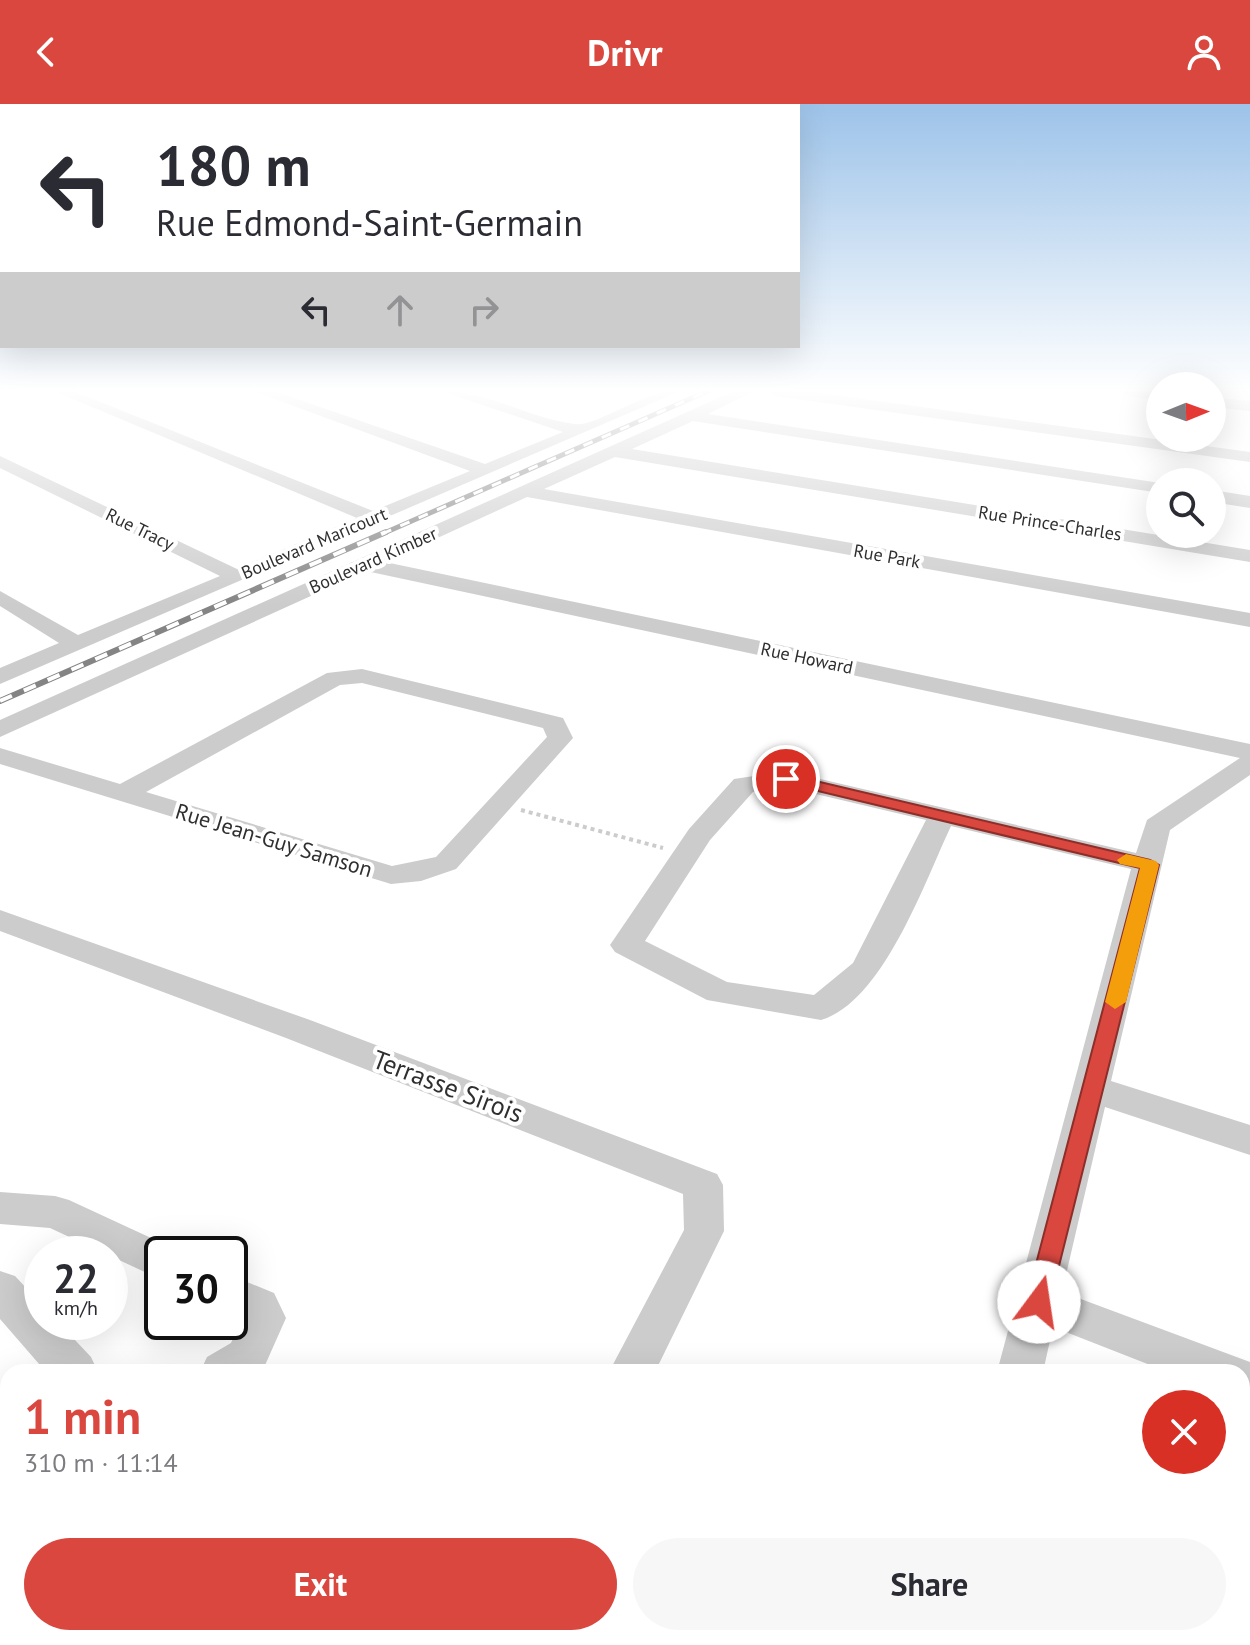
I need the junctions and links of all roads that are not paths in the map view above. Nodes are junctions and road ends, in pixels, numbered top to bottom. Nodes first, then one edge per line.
1 (4, 463) edge
2 (238, 463) edge
3 (465, 463) edge
4 (502, 463) edge
5 (586, 463) edge
6 (685, 463) edge
7 (996, 463) edge
8 (485, 470) junction
9 (1146, 486) edge
10 (524, 491) junction
11 (1226, 498) edge
12 (1250, 502) edge
13 (373, 518) junction
14 (1250, 556) edge
15 (364, 564) junction
16 (236, 576) junction
17 (0, 597) edge
18 (1250, 620) edge
19 (76, 644) junction
20 (0, 677) edge
21 (0, 729) edge
22 (1250, 752) edge
23 (0, 756) edge
24 (1250, 763) edge
25 (121, 794) junction
26 (941, 818) junction
27 (1150, 865) junction
28 (0, 920) edge
29 (1094, 1089) junction
30 (1250, 1140) edge
31 (0, 1208) edge
32 (144, 1254) edge
33 (0, 1289) edge
34 (248, 1301) edge
35 (1039, 1302) junction
36 (68, 1364) edge
37 (236, 1364) edge
38 (636, 1364) edge
39 (1022, 1364) edge
40 (1200, 1364) edge

1 - 16 street, Rue Tracy
2 - 13 street
3 - 8 street
4 - 8 street, Boulevard Maricourt
5 - 10 street, Boulevard Kimber
6 - 14 street, Rue Prince-Charles
7 - 9 street
8 - 13 street, Boulevard Maricourt
10 - 15 street, Boulevard Kimber
10 - 18 street, Rue Park
11 - 12 street
13 - 16 street, Boulevard Maricourt
15 - 21 street, Boulevard Kimber
15 - 22 street, Rue Howard
16 - 19 street, Boulevard Maricourt
17 - 19 street
19 - 20 street, Boulevard Maricourt
23 - 25 street, Rue Jean-Guy Samson
24 - 27 street
25 - 25 street, Rue Jean-Guy Samson
26 - 26 street
26 - 27 street
27 - 29 street
28 - 38 street, Terrasse Sirois
29 - 30 street
29 - 35 street
31 - 32 street
33 - 36 street
34 - 37 street
35 - 39 street
35 - 40 street

